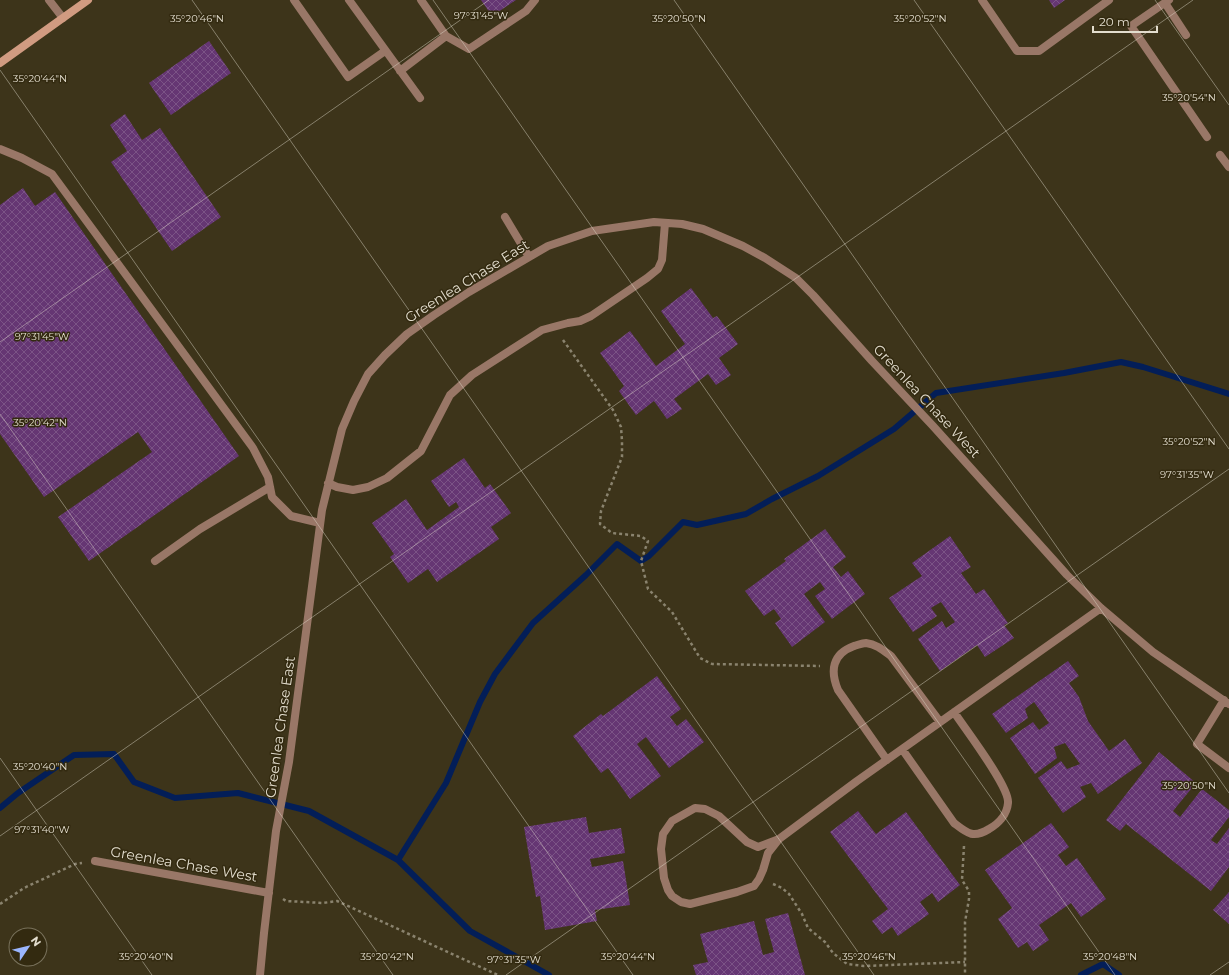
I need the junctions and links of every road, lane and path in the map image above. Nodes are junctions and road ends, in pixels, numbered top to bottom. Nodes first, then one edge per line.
1 (50, 0) edge
2 (88, 0) edge
3 (294, 0) edge
4 (349, 0) edge
5 (421, 0) edge
6 (534, 0) edge
7 (982, 0) edge
8 (1109, 0) edge
9 (1167, 2) edge
10 (63, 18) junction
11 (1186, 35) dead end
12 (446, 36) junction
13 (385, 51) junction
14 (0, 63) edge
15 (400, 71) junction
16 (420, 98) dead end
17 (1207, 137) dead end
18 (4, 151) edge
19 (1220, 155) dead end
20 (0, 158) edge
21 (1229, 167) edge
22 (505, 217) dead end
23 (665, 223) junction
24 (567, 239) joint
25 (530, 257) junction
26 (553, 327) junction
27 (328, 483) junction
28 (270, 487) junction
29 (320, 523) junction
30 (155, 561) dead end
31 (1101, 608) junction
32 (833, 666) junction
33 (1227, 702) edge
34 (954, 712) junction
35 (940, 722) junction
36 (902, 749) junction
37 (887, 760) junction
38 (1229, 768) edge
39 (965, 832) junction
40 (779, 839) junction
41 (94, 861) joint
42 (759, 879) junction
43 (269, 893) junction
44 (0, 904) edge
45 (965, 962) junction
46 (260, 975) edge
47 (498, 975) edge
48 (966, 975) edge

1 - 10 street
2 - 10 main road
3 - 13 street
4 - 13 street
5 - 12 street
6 - 12 street
7 - 8 street
9 - 11 street
9 - 17 street
10 - 14 main road
12 - 15 street
13 - 15 street
15 - 16 street
18 - 20 street
18 - 28 street
19 - 21 street
22 - 25 street
23 - 24 street, Greenlea Chase West
23 - 26 street
23 - 31 street, Greenlea Chase West
24 - 25 street, Greenlea Chase East
25 - 27 street, Greenlea Chase East
26 - 27 street
26 - 32 path
27 - 29 street, Greenlea Chase East
28 - 29 street
28 - 30 street
29 - 43 street, Greenlea Chase East
31 - 33 street, Greenlea Chase West
31 - 34 street
32 - 35 street
32 - 37 street
33 - 38 street, Greenlea Chase West
34 - 35 street
34 - 39 street
35 - 36 street
36 - 37 street
36 - 39 street
37 - 40 street
39 - 45 path
40 - 42 street
40 - 42 street
41 - 43 street, Greenlea Chase West
41 - 44 path
42 - 45 path
43 - 46 street, Greenlea Chase East
43 - 47 path
45 - 48 path

